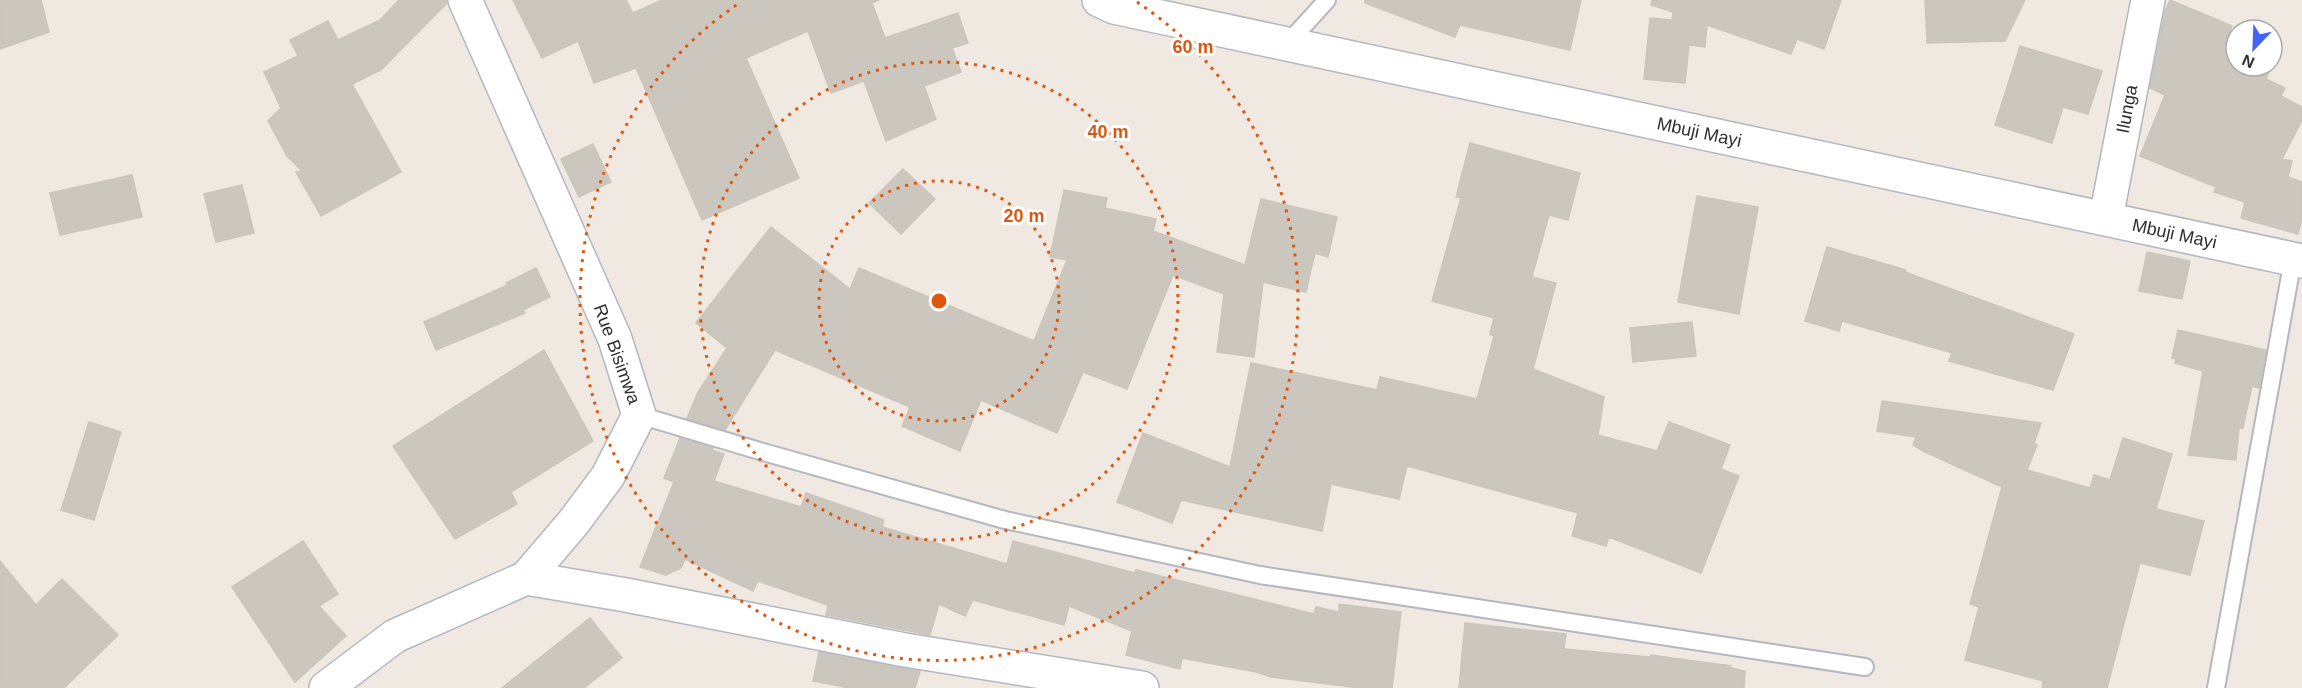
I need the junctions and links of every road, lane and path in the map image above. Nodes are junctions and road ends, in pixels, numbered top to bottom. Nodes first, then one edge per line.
1 (465, 0) edge
2 (1099, 0) edge
3 (1327, 0) edge
4 (2148, 0) edge
5 (1287, 44) junction
6 (2106, 218) junction
7 (2298, 260) edge
8 (639, 415) junction
9 (526, 578) junction
10 (1865, 667) dead end
11 (326, 688) edge
12 (1142, 688) edge
13 (2216, 688) edge

1 - 8 street, Rue Bisimwa
2 - 5 street, Mbuji Mayi
3 - 5 lane
4 - 6 street, Ilunga
5 - 6 street, Mbuji Mayi
6 - 7 street, Mbuji Mayi
7 - 13 lane
8 - 9 street, Rue Bisimwa
8 - 10 lane
9 - 11 street, Rue Bisimwa
9 - 12 street

